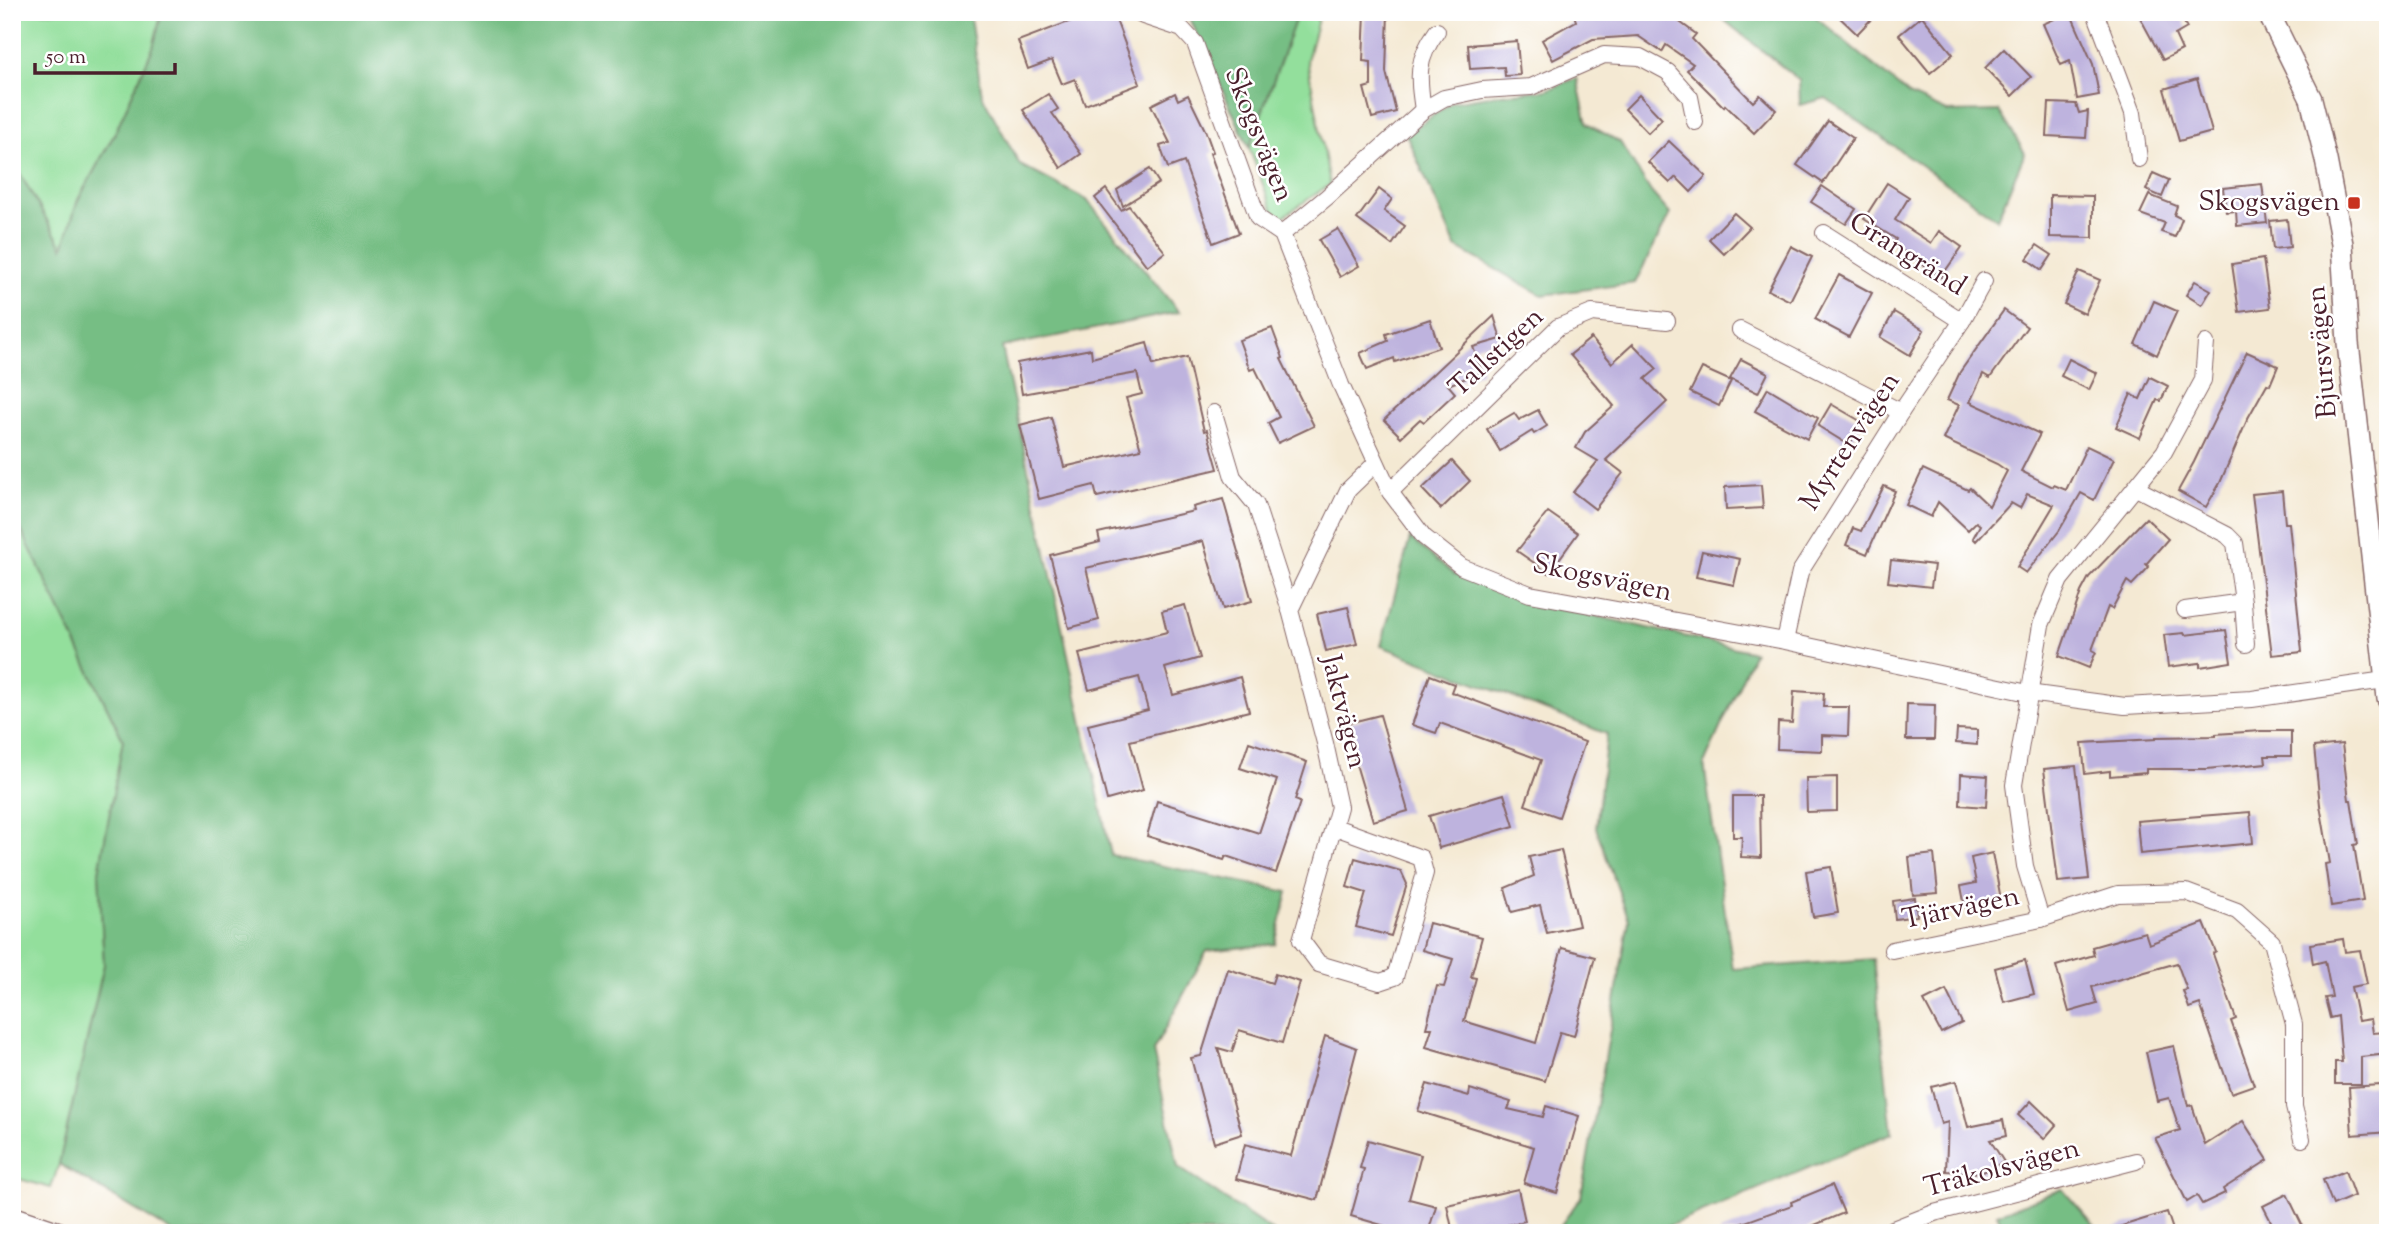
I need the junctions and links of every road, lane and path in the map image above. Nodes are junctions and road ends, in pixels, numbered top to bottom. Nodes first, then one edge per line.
1 (2095, 12) edge
2 (2268, 12) edge
3 (1143, 16) dead end
4 (1437, 32) dead end
5 (1423, 110) junction
6 (1695, 122) dead end
7 (2138, 159) dead end
8 (1824, 233) dead end
9 (1282, 234) junction
10 (1984, 281) dead end
11 (1667, 321) dead end
12 (1962, 321) junction
13 (1740, 330) dead end
14 (2206, 343) dead end
15 (1900, 412) junction
16 (1214, 413) dead end
17 (1375, 464) junction
18 (2136, 488) junction
19 (1390, 492) junction
20 (2243, 602) junction
21 (1290, 610) junction
22 (2185, 610) dead end
23 (1785, 641) junction
24 (2246, 644) dead end
25 (2386, 689) edge
26 (2028, 692) junction
27 (1335, 827) junction
28 (2041, 919) junction
29 (1892, 950) dead end
30 (2302, 1139) dead end
31 (2136, 1160) dead end
32 (12, 1217) edge
33 (59, 1233) edge
34 (1883, 1233) edge

1 - 7 street
2 - 25 street, Bjursvägen
3 - 9 street, Skogsvägen
4 - 5 street
5 - 6 street
5 - 9 street
8 - 12 street, Grangränd
9 - 17 street, Skogsvägen
10 - 12 street, Myrtenvägen
11 - 19 street, Tallstigen
12 - 15 street, Myrtenvägen
13 - 15 street
14 - 18 street
15 - 23 street, Myrtenvägen
16 - 21 street, Jaktvägen
17 - 19 street, Skogsvägen
17 - 21 street
18 - 20 street
18 - 26 street
19 - 23 street, Skogsvägen
20 - 22 street
20 - 24 street
21 - 27 street, Jaktvägen
23 - 26 street, Skogsvägen
25 - 26 street, Skogsvägen
26 - 28 street
27 - 27 street, Jaktvägen
28 - 29 street, Tjärvägen
28 - 30 street, Tjärvägen
31 - 34 street, Träkolsvägen
32 - 33 street

